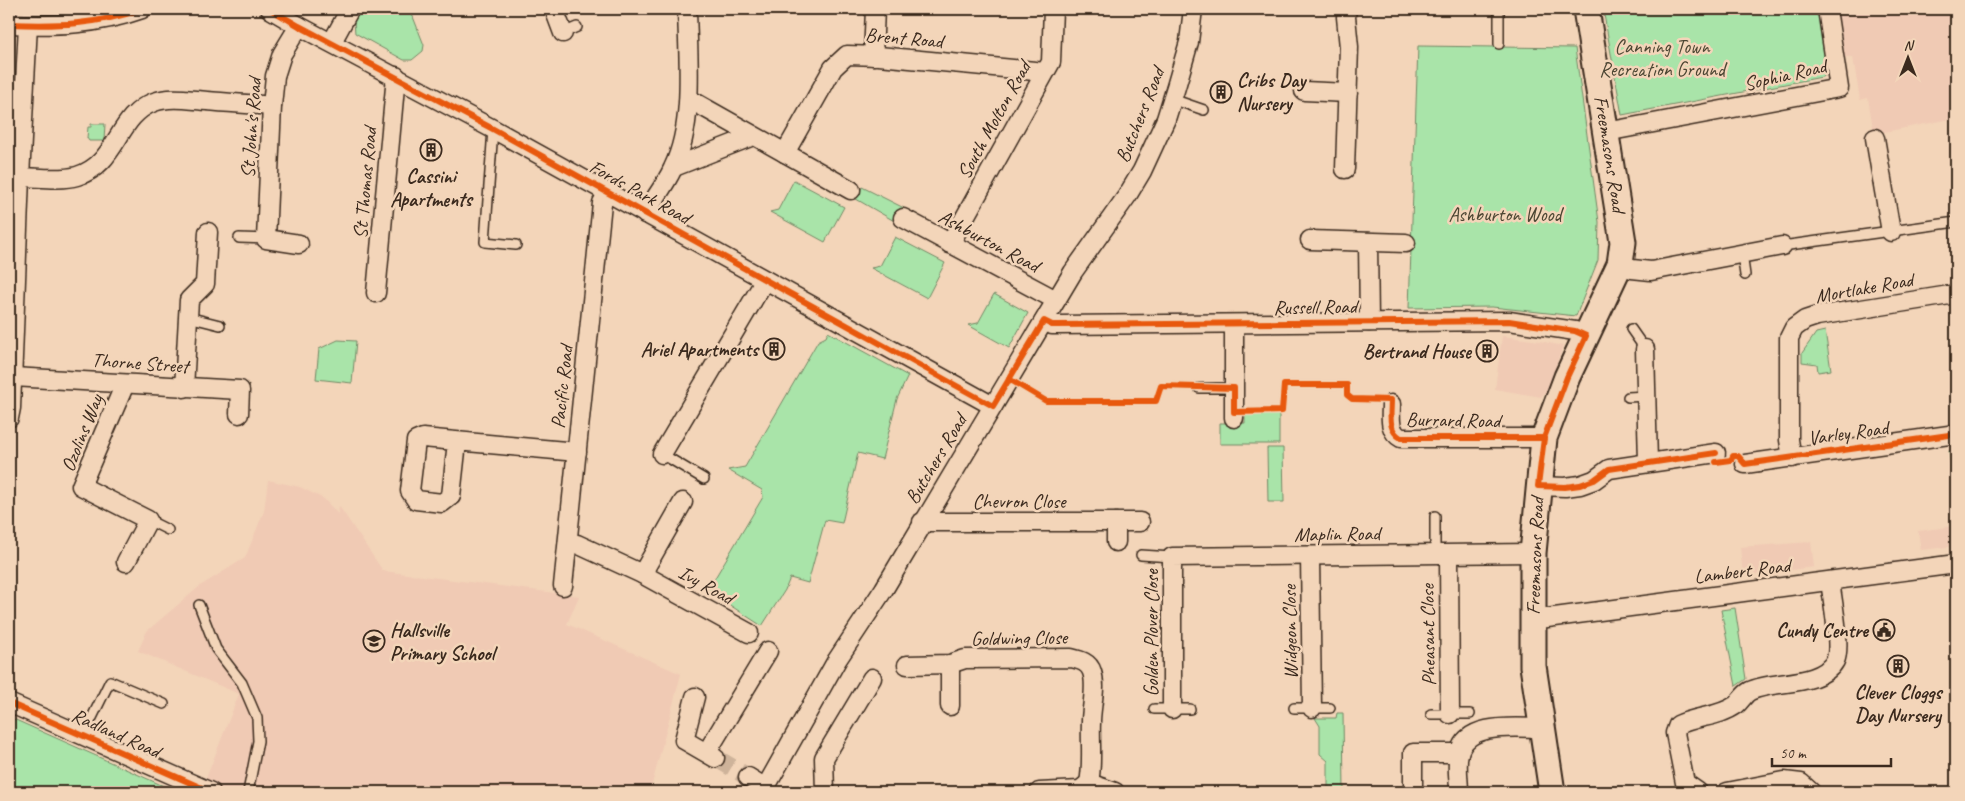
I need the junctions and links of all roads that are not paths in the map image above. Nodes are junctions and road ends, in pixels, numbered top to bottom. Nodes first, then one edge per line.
1 (142, 9) edge
2 (270, 9) edge
3 (350, 9) edge
4 (554, 9) edge
5 (687, 9) edge
6 (875, 9) edge
7 (1053, 9) edge
8 (1193, 9) edge
9 (1347, 9) edge
10 (1499, 9) edge
11 (1586, 9) edge
12 (1827, 9) edge
13 (9, 24) edge
14 (28, 24) junction
15 (299, 26) junction
16 (570, 30) dead end
17 (332, 42) junction
18 (1499, 44) dead end
19 (873, 56) junction
20 (1045, 72) junction
21 (396, 76) junction
22 (1304, 91) dead end
23 (1348, 93) junction
24 (689, 99) junction
25 (1172, 99) junction
26 (272, 106) junction
27 (1204, 110) dead end
28 (494, 129) junction
29 (1606, 132) junction
30 (753, 136) junction
31 (1875, 138) dead end
32 (15, 140) edge
33 (785, 153) junction
34 (674, 167) junction
35 (1345, 170) dead end
36 (20, 177) junction
37 (851, 190) dead end
38 (606, 193) junction
39 (645, 214) junction
40 (903, 218) dead end
41 (1956, 222) edge
42 (208, 232) dead end
43 (1891, 232) junction
44 (239, 238) dead end
45 (266, 239) junction
46 (1310, 240) dead end
47 (1368, 242) junction
48 (1406, 243) dead end
49 (299, 244) dead end
50 (950, 244) junction
51 (516, 246) dead end
52 (1782, 246) joint
53 (1742, 254) junction
54 (1620, 264) junction
55 (1745, 275) dead end
56 (765, 280) junction
57 (376, 293) dead end
58 (1956, 294) edge
59 (1056, 300) junction
60 (188, 317) junction
61 (1044, 321) junction
62 (1369, 322) junction
63 (1234, 324) junction
64 (220, 325) dead end
65 (1630, 329) dead end
66 (1586, 336) junction
67 (1646, 349) joint
68 (13, 377) junction
69 (125, 384) junction
70 (184, 388) junction
71 (1199, 388) dead end
72 (1234, 388) junction
73 (1646, 396) junction
74 (1628, 397) dead end
75 (1391, 404) dead end
76 (993, 406) junction
77 (239, 414) dead end
78 (9, 418) edge
79 (1234, 418) dead end
80 (1956, 434) edge
81 (1544, 438) junction
82 (457, 442) dead end
83 (577, 452) junction
84 (1716, 453) dead end
85 (662, 454) joint
86 (1792, 458) junction
87 (1648, 462) junction
88 (1745, 464) dead end
89 (704, 478) dead end
90 (1538, 486) junction
91 (683, 502) dead end
92 (1435, 516) dead end
93 (148, 520) junction
94 (922, 522) junction
95 (1116, 522) junction
96 (1140, 522) dead end
97 (168, 530) dead end
98 (568, 542) junction
99 (1116, 542) dead end
100 (1442, 554) junction
101 (1533, 554) junction
102 (1141, 555) dead end
103 (1310, 556) junction
104 (1172, 557) junction
105 (126, 562) dead end
106 (1956, 564) edge
107 (642, 574) junction
108 (1830, 581) junction
109 (563, 586) dead end
110 (199, 605) dead end
111 (1532, 620) junction
112 (749, 633) dead end
113 (768, 651) dead end
114 (950, 664) junction
115 (907, 665) dead end
116 (872, 678) dead end
117 (695, 697) dead end
118 (9, 703) edge
119 (164, 704) dead end
120 (950, 706) dead end
121 (1294, 708) dead end
122 (1312, 708) junction
123 (1330, 708) dead end
124 (1154, 709) dead end
125 (1172, 709) junction
126 (1190, 709) dead end
127 (1431, 714) dead end
128 (1450, 714) junction
129 (1470, 714) dead end
130 (1542, 728) junction
131 (83, 736) junction
132 (1459, 753) junction
133 (748, 777) tunnel mouth
134 (1089, 783) junction
135 (764, 790) edge
136 (211, 792) edge
137 (248, 792) edge
138 (825, 792) edge
139 (1039, 792) edge
140 (1043, 792) edge
141 (1115, 792) edge
142 (1413, 792) edge
143 (1460, 792) edge
144 (1552, 792) edge
145 (1698, 792) edge
146 (1727, 792) edge
147 (1811, 792) edge

1 - 14 street
2 - 15 street, Fords Park Road
3 - 17 street
4 - 16 street
5 - 24 street
6 - 19 street
7 - 20 street, South Molton Road
8 - 25 street, Butchers Road
9 - 23 street
10 - 18 lane
11 - 29 street, Freemasons Road
12 - 29 street, Sophia Road
13 - 14 street
14 - 32 street
15 - 17 street, Fords Park Road
15 - 26 street, St John's Road
17 - 21 street, Fords Park Road
19 - 20 street, Brent Road
19 - 33 street, Brent Road
20 - 50 street, South Molton Road
21 - 28 street, Fords Park Road
21 - 57 street, St Thomas Road
22 - 23 street
23 - 35 street
24 - 30 street
24 - 34 street
25 - 27 lane
25 - 59 street, Butchers Road
26 - 36 street
26 - 45 street, St John's Road
28 - 38 street, Fords Park Road
28 - 51 lane
29 - 54 street, Freemasons Road
30 - 33 street
30 - 34 street
31 - 43 street
32 - 36 street
33 - 37 street
34 - 39 street
36 - 68 street
38 - 39 street, Fords Park Road
38 - 83 street, Pacific Road
39 - 56 street, Fords Park Road
40 - 50 street, Ashburton Road
41 - 43 lane
42 - 60 street
43 - 52 lane
44 - 45 lane
45 - 49 street
46 - 47 street
47 - 48 street
47 - 62 street
50 - 59 street, Ashburton Road
52 - 53 street
53 - 54 street
53 - 55 lane
54 - 66 street, Freemasons Road
56 - 76 street, Fords Park Road
56 - 85 street
58 - 86 street, Mortlake Road
59 - 61 street, Butchers Road
60 - 64 lane
60 - 70 street
61 - 63 street, Russell Road
61 - 76 street, Butchers Road
62 - 63 street, Russell Road
62 - 66 street, Russell Road
63 - 72 street
65 - 67 lane
66 - 81 street, Freemasons Road
67 - 73 street
68 - 69 street, Thorne Street
68 - 78 street
69 - 70 street, Thorne Street
69 - 93 street, Ozolins Way
70 - 77 street, Thorne Street
71 - 72 lane
72 - 79 street
73 - 74 lane
73 - 87 street
75 - 81 street, Burrard Road
76 - 94 street, Butchers Road
80 - 86 street, Varley Road
81 - 90 street, Freemasons Road
82 - 83 street
83 - 98 street, Pacific Road
84 - 87 street
85 - 89 lane
86 - 88 street, Varley Road
87 - 90 street
90 - 101 street, Freemasons Road
91 - 107 street
92 - 100 lane
93 - 97 lane, Ozolins Way
93 - 105 street
94 - 95 street, Chevron Close
94 - 135 street, Butchers Road
95 - 96 street, Chevron Close
95 - 99 street
98 - 107 street, Ivy Road
98 - 109 street, Pacific Road
100 - 101 street, Maplin Road
100 - 103 street, Maplin Road
100 - 128 street, Pheasant Close
101 - 111 street, Freemasons Road
102 - 104 lane, Maplin Road
103 - 104 street, Maplin Road
103 - 122 street, Widgeon Close
104 - 125 street, Golden Plover Close
106 - 108 street, Lambert Road
107 - 112 street, Ivy Road
108 - 111 street, Lambert Road
108 - 145 street
110 - 137 lane
111 - 130 street, Freemasons Road
113 - 117 street
114 - 115 street, Goldwing Close
114 - 120 street, Goldwing Close
114 - 134 street, Goldwing Close
116 - 138 street
118 - 131 street, Radland Road
119 - 131 lane
121 - 122 lane, Widgeon Close
122 - 123 lane, Widgeon Close
124 - 125 lane, Golden Plover Close
125 - 126 lane, Golden Plover Close
127 - 128 lane, Pheasant Close
128 - 129 lane, Pheasant Close
130 - 132 street
130 - 144 street, Freemasons Road
131 - 136 street, Radland Road
132 - 142 street
132 - 143 street
133 - 135 street
134 - 140 street
134 - 141 street
139 - 140 street
146 - 147 street

